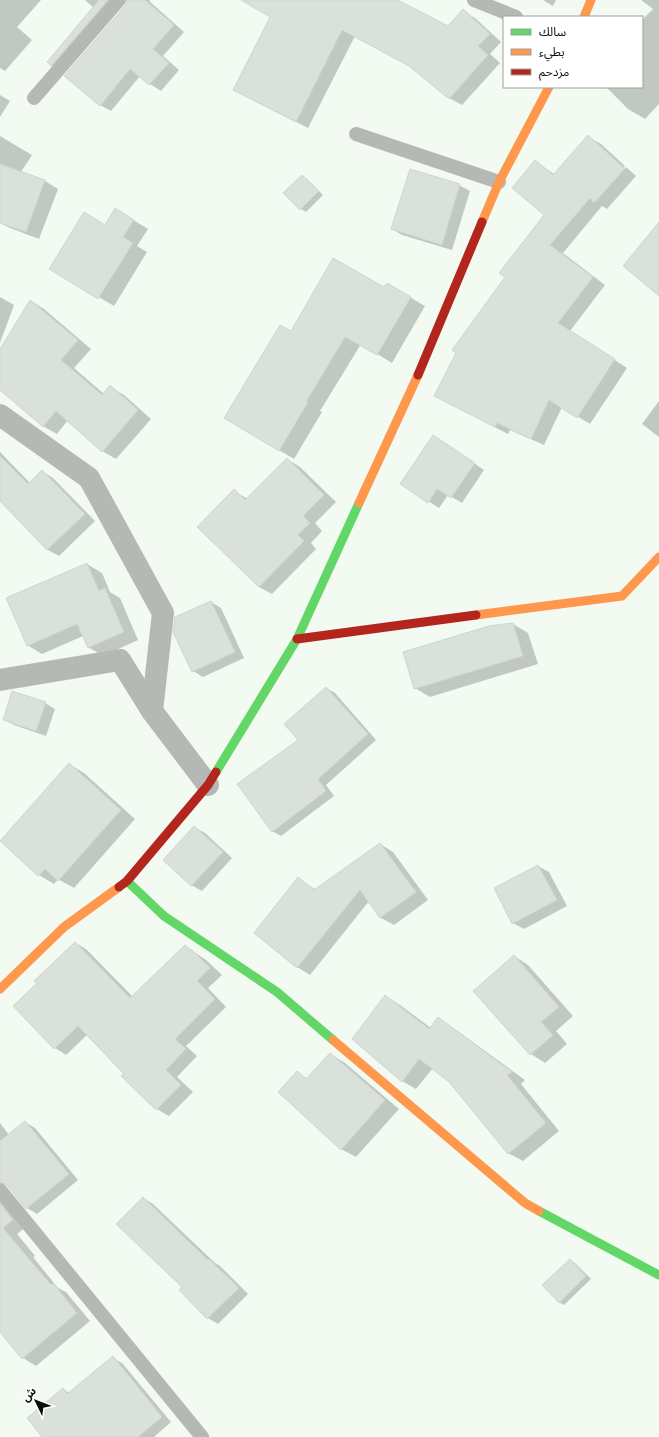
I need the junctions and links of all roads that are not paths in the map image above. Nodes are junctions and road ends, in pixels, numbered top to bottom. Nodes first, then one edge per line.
1 (119, 0) edge
2 (474, 0) edge
3 (591, 0) edge
4 (514, 16) edge
5 (584, 16) edge
6 (548, 88) edge
7 (34, 98) dead end
8 (356, 134) dead end
9 (499, 182) junction
10 (0, 415) edge
11 (659, 558) edge
12 (296, 638) junction
13 (0, 680) edge
14 (152, 711) junction
15 (208, 785) junction
16 (127, 881) junction
17 (0, 989) edge
18 (0, 1190) edge
19 (659, 1275) edge
20 (202, 1437) edge

1 - 7 lane
2 - 4 lane
3 - 5 street
6 - 9 street
8 - 9 lane
9 - 12 street
10 - 14 street
11 - 12 street
12 - 15 street
13 - 14 street
14 - 15 street
15 - 16 street
16 - 17 street
16 - 19 street
18 - 20 lane

